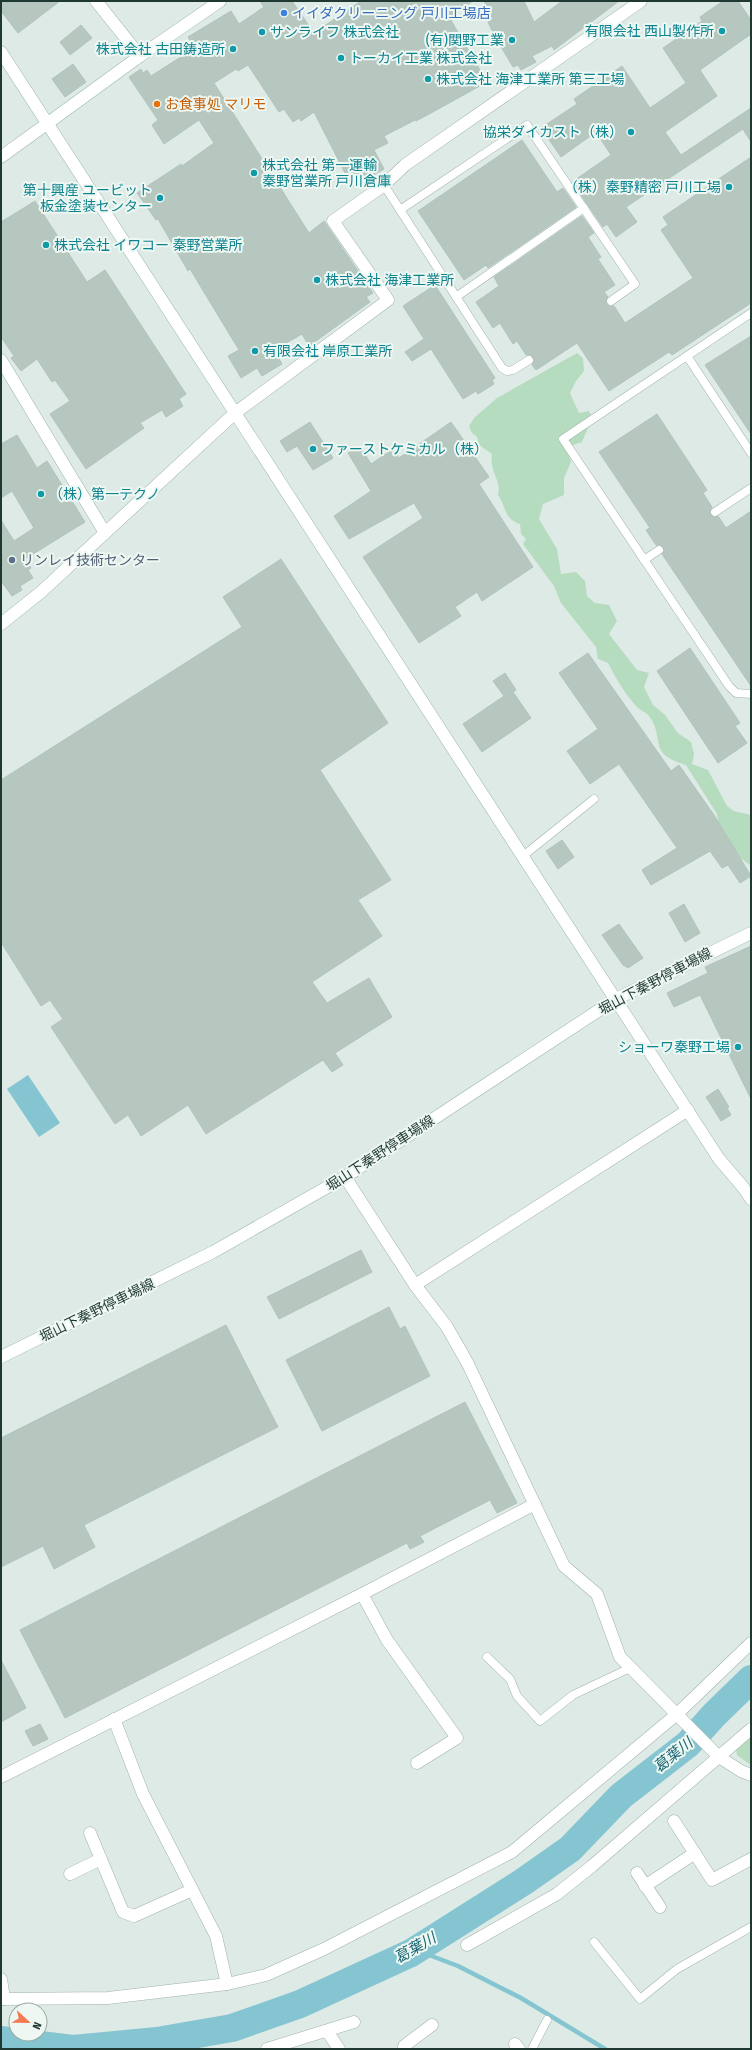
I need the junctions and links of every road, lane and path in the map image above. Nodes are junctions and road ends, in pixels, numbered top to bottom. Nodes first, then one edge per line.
1 (96, 1) edge
2 (220, 1) edge
3 (641, 1) edge
4 (1, 52) edge
5 (140, 56) junction
6 (48, 123) junction
7 (1, 157) edge
8 (384, 185) junction
9 (584, 208) junction
10 (400, 210) junction
11 (456, 297) junction
12 (611, 302) dead end
13 (751, 314) edge
14 (687, 356) junction
15 (1, 360) edge
16 (529, 360) dead end
17 (235, 413) junction
18 (751, 453) edge
19 (751, 488) edge
20 (715, 512) dead end
21 (105, 533) junction
22 (659, 550) dead end
23 (644, 560) junction
24 (1, 624) edge
25 (751, 694) edge
26 (594, 799) dead end
27 (523, 856) junction
28 (751, 933) edge
29 (616, 999) junction
30 (688, 1110) junction
31 (345, 1177) junction
32 (751, 1199) edge
33 (415, 1285) junction
34 (1, 1357) edge
35 (535, 1504) junction
36 (362, 1594) junction
37 (751, 1643) edge
38 (487, 1657) dead end
39 (630, 1668) junction
40 (677, 1714) junction
41 (114, 1720) junction
42 (751, 1728) edge
43 (719, 1757) junction
44 (417, 1763) dead end
45 (751, 1775) edge
46 (1, 1777) edge
47 (674, 1821) dead end
48 (90, 1833) dead end
49 (695, 1853) junction
50 (101, 1859) junction
51 (751, 1859) edge
52 (637, 1873) dead end
53 (70, 1874) dead end
54 (645, 1886) junction
55 (192, 1890) junction
56 (660, 1907) dead end
57 (751, 1927) edge
58 (594, 1942) dead end
59 (467, 1945) dead end
60 (1, 1979) edge
61 (227, 1984) junction
62 (2, 1999) edge
63 (547, 2020) dead end
64 (354, 2022) dead end
65 (432, 2025) dead end
66 (327, 2031) junction
67 (267, 2049) edge
68 (339, 2049) edge
69 (404, 2049) edge
70 (532, 2049) edge

1 - 5 street
2 - 5 street
3 - 8 street
4 - 6 street
5 - 6 street
6 - 7 street
6 - 17 street
8 - 10 lane
8 - 17 street
9 - 10 lane
9 - 11 lane
9 - 12 lane
10 - 11 lane
11 - 16 lane
13 - 14 lane
14 - 18 lane
14 - 23 lane
15 - 21 street
17 - 21 street
17 - 27 street
19 - 20 lane
21 - 24 street
22 - 23 lane
23 - 25 lane
26 - 27 lane
27 - 29 street
28 - 29 street, 堀山下秦野停車場線
29 - 30 street
29 - 31 street, 堀山下秦野停車場線
30 - 32 street
30 - 33 street
31 - 33 street
31 - 34 street, 堀山下秦野停車場線
33 - 35 street
35 - 36 street
35 - 39 street
36 - 41 street
36 - 44 street
37 - 40 street
38 - 39 lane
39 - 40 street
40 - 43 street
40 - 61 street
41 - 46 street
41 - 55 street
42 - 43 street
43 - 45 street
43 - 59 street
47 - 49 street
48 - 50 street
49 - 51 street
49 - 54 street
50 - 53 street
50 - 55 street
52 - 54 street
54 - 56 street
55 - 61 street
57 - 58 lane
60 - 62 street
61 - 62 street
63 - 70 lane
64 - 66 street
65 - 69 street
66 - 67 street
66 - 68 street

